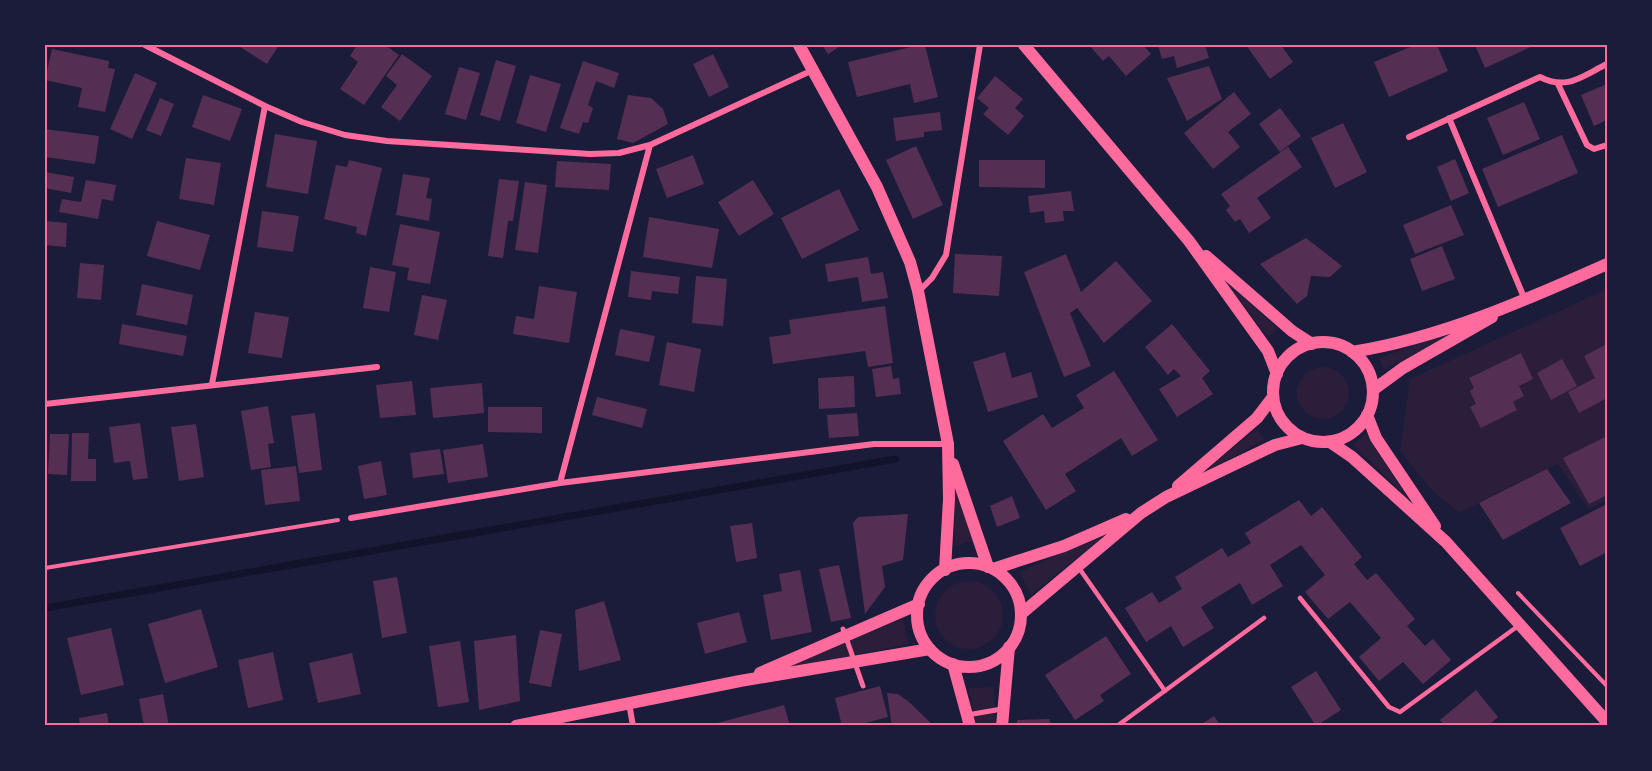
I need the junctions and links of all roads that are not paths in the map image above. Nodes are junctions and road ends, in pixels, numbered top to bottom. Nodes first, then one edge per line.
1 (145, 45) edge
2 (799, 45) edge
3 (980, 45) edge
4 (1024, 45) edge
5 (1607, 64) edge
6 (813, 70) junction
7 (1558, 84) junction
8 (265, 106) junction
9 (1449, 118) junction
10 (1409, 137) dead end
11 (650, 145) junction
12 (1607, 146) edge
13 (1189, 241) junction
14 (1607, 264) edge
15 (918, 291) junction
16 (1520, 302) junction
17 (1312, 344) junction
18 (1352, 352) junction
19 (377, 367) dead end
20 (1277, 374) junction
21 (212, 384) junction
22 (1373, 390) junction
23 (1273, 397) junction
24 (45, 404) edge
25 (1367, 415) junction
26 (1302, 438) junction
27 (1330, 442) junction
28 (948, 447) junction
29 (560, 483) junction
30 (1166, 497) junction
31 (1141, 513) junction
32 (351, 518) road end
33 (1446, 542) junction
34 (1077, 564) junction
35 (991, 568) junction
36 (945, 570) junction
37 (1300, 598) dead end
38 (919, 604) junction
39 (1021, 614) junction
40 (1264, 618) dead end
41 (1520, 624) junction
42 (844, 632) junction
43 (1009, 647) junction
44 (930, 649) junction
45 (854, 661) junction
46 (953, 664) junction
47 (740, 681) junction
48 (862, 686) dead end
49 (1166, 691) junction
50 (629, 703) junction
51 (1002, 709) junction
52 (969, 720) edge
53 (1607, 722) edge
54 (516, 726) edge
55 (633, 726) edge
56 (1002, 726) edge
57 (1117, 726) edge

1 - 8 street
2 - 6 main road
3 - 15 street
4 - 13 main road
5 - 7 street
6 - 11 street
6 - 15 main road
7 - 9 street
7 - 12 street
8 - 11 street
8 - 21 street
9 - 10 street
9 - 16 street
11 - 29 street
13 - 17 main road
13 - 20 main road
14 - 16 main road
15 - 28 main road
16 - 18 main road
16 - 22 main road
17 - 18 main road
17 - 20 main road
18 - 22 main road
19 - 21 street
20 - 23 main road
21 - 24 street
22 - 25 main road
23 - 26 main road
23 - 30 main road
25 - 27 main road
25 - 33 main road
26 - 27 main road
26 - 30 main road
27 - 33 main road
28 - 29 street
28 - 35 main road
28 - 36 main road
29 - 32 street
30 - 31 main road
31 - 34 main road
31 - 35 main road
33 - 41 main road
34 - 39 main road
34 - 49 lane
35 - 36 main road
35 - 39 main road
36 - 38 main road
37 - 41 lane
38 - 42 main road
38 - 44 main road
39 - 43 main road
40 - 49 lane
41 - 53 main road
42 - 45 street
42 - 47 main road
43 - 46 main road
43 - 51 main road
44 - 45 main road
44 - 46 main road
45 - 47 main road
45 - 48 street
46 - 52 main road
47 - 50 main road
49 - 57 lane
50 - 54 main road
50 - 55 street
51 - 52 street
51 - 56 main road

